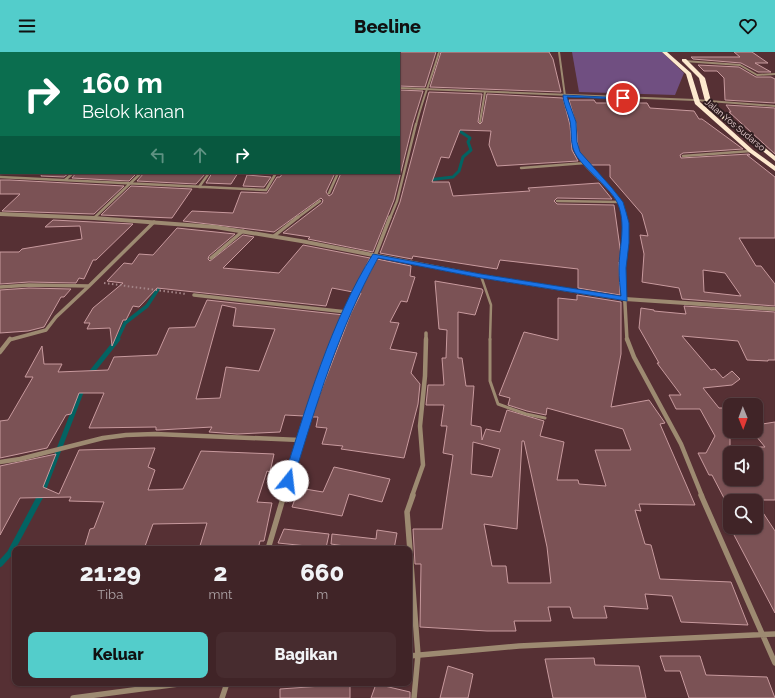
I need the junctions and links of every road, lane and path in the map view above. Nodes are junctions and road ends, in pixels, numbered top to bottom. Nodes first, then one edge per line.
1 (439, 52) edge
2 (559, 52) edge
3 (664, 52) edge
4 (674, 52) edge
5 (684, 60) junction
6 (775, 74) edge
7 (400, 88) edge
8 (428, 89) junction
9 (485, 92) junction
10 (565, 96) junction
11 (695, 100) junction
12 (708, 101) junction
13 (775, 106) edge
14 (480, 122) dead end
15 (751, 151) junction
16 (683, 156) dead end
17 (775, 159) edge
18 (585, 163) junction
19 (521, 168) dead end
20 (775, 169) edge
21 (72, 174) edge
22 (140, 174) edge
23 (208, 174) edge
24 (275, 174) edge
25 (338, 174) edge
26 (0, 177) edge
27 (65, 180) junction
28 (132, 183) junction
29 (199, 186) junction
30 (329, 193) dead end
31 (320, 201) dead end
32 (557, 201) dead end
33 (620, 202) junction
34 (0, 214) edge
35 (94, 218) junction
36 (154, 222) junction
37 (243, 231) junction
38 (274, 236) junction
39 (375, 256) junction
40 (211, 258) dead end
41 (481, 276) junction
42 (94, 281) junction
43 (89, 286) junction
44 (0, 287) edge
45 (194, 296) joint
46 (625, 299) junction
47 (775, 309) edge
48 (348, 312) junction
49 (426, 333) dead end
50 (0, 352) edge
51 (545, 418) dead end
52 (300, 440) junction
53 (0, 462) edge
54 (269, 546) edge
55 (410, 546) edge
56 (412, 577) edge
57 (775, 634) edge
58 (762, 635) junction
59 (418, 655) junction
60 (412, 656) edge
61 (775, 664) edge
62 (163, 686) edge
63 (226, 686) edge
64 (73, 698) edge
65 (222, 698) edge
66 (414, 698) edge

1 - 8 street
2 - 10 street
3 - 11 highway, Jalan Yos Sudarso
4 - 5 highway, Jalan Yos Sudarso
5 - 6 street
5 - 12 highway, Jalan Yos Sudarso
7 - 8 street
8 - 9 street
8 - 39 street
9 - 10 street
9 - 14 street
10 - 11 street
10 - 18 street
11 - 12 street
11 - 15 highway, Jalan Yos Sudarso
12 - 13 street
12 - 17 highway, Jalan Yos Sudarso
15 - 16 street
15 - 20 highway, Jalan Yos Sudarso
18 - 19 street
18 - 33 street
21 - 27 street
22 - 28 street
23 - 29 street
24 - 29 street
25 - 30 street
26 - 27 street
27 - 28 street
28 - 29 street
28 - 35 street
31 - 38 street
32 - 33 street
33 - 46 street
34 - 35 street
35 - 36 street
36 - 37 street
36 - 42 street
37 - 38 street
37 - 40 street
38 - 39 street
39 - 41 street
39 - 48 street
41 - 46 street
41 - 51 lane
42 - 43 street
42 - 45 path
43 - 44 street
43 - 50 street
45 - 48 street
46 - 47 street
46 - 58 street
48 - 52 street
49 - 55 street
52 - 53 street
52 - 54 street
56 - 59 street
57 - 58 street
58 - 59 street
58 - 61 street
59 - 60 street
59 - 66 street
62 - 64 street
63 - 65 street

